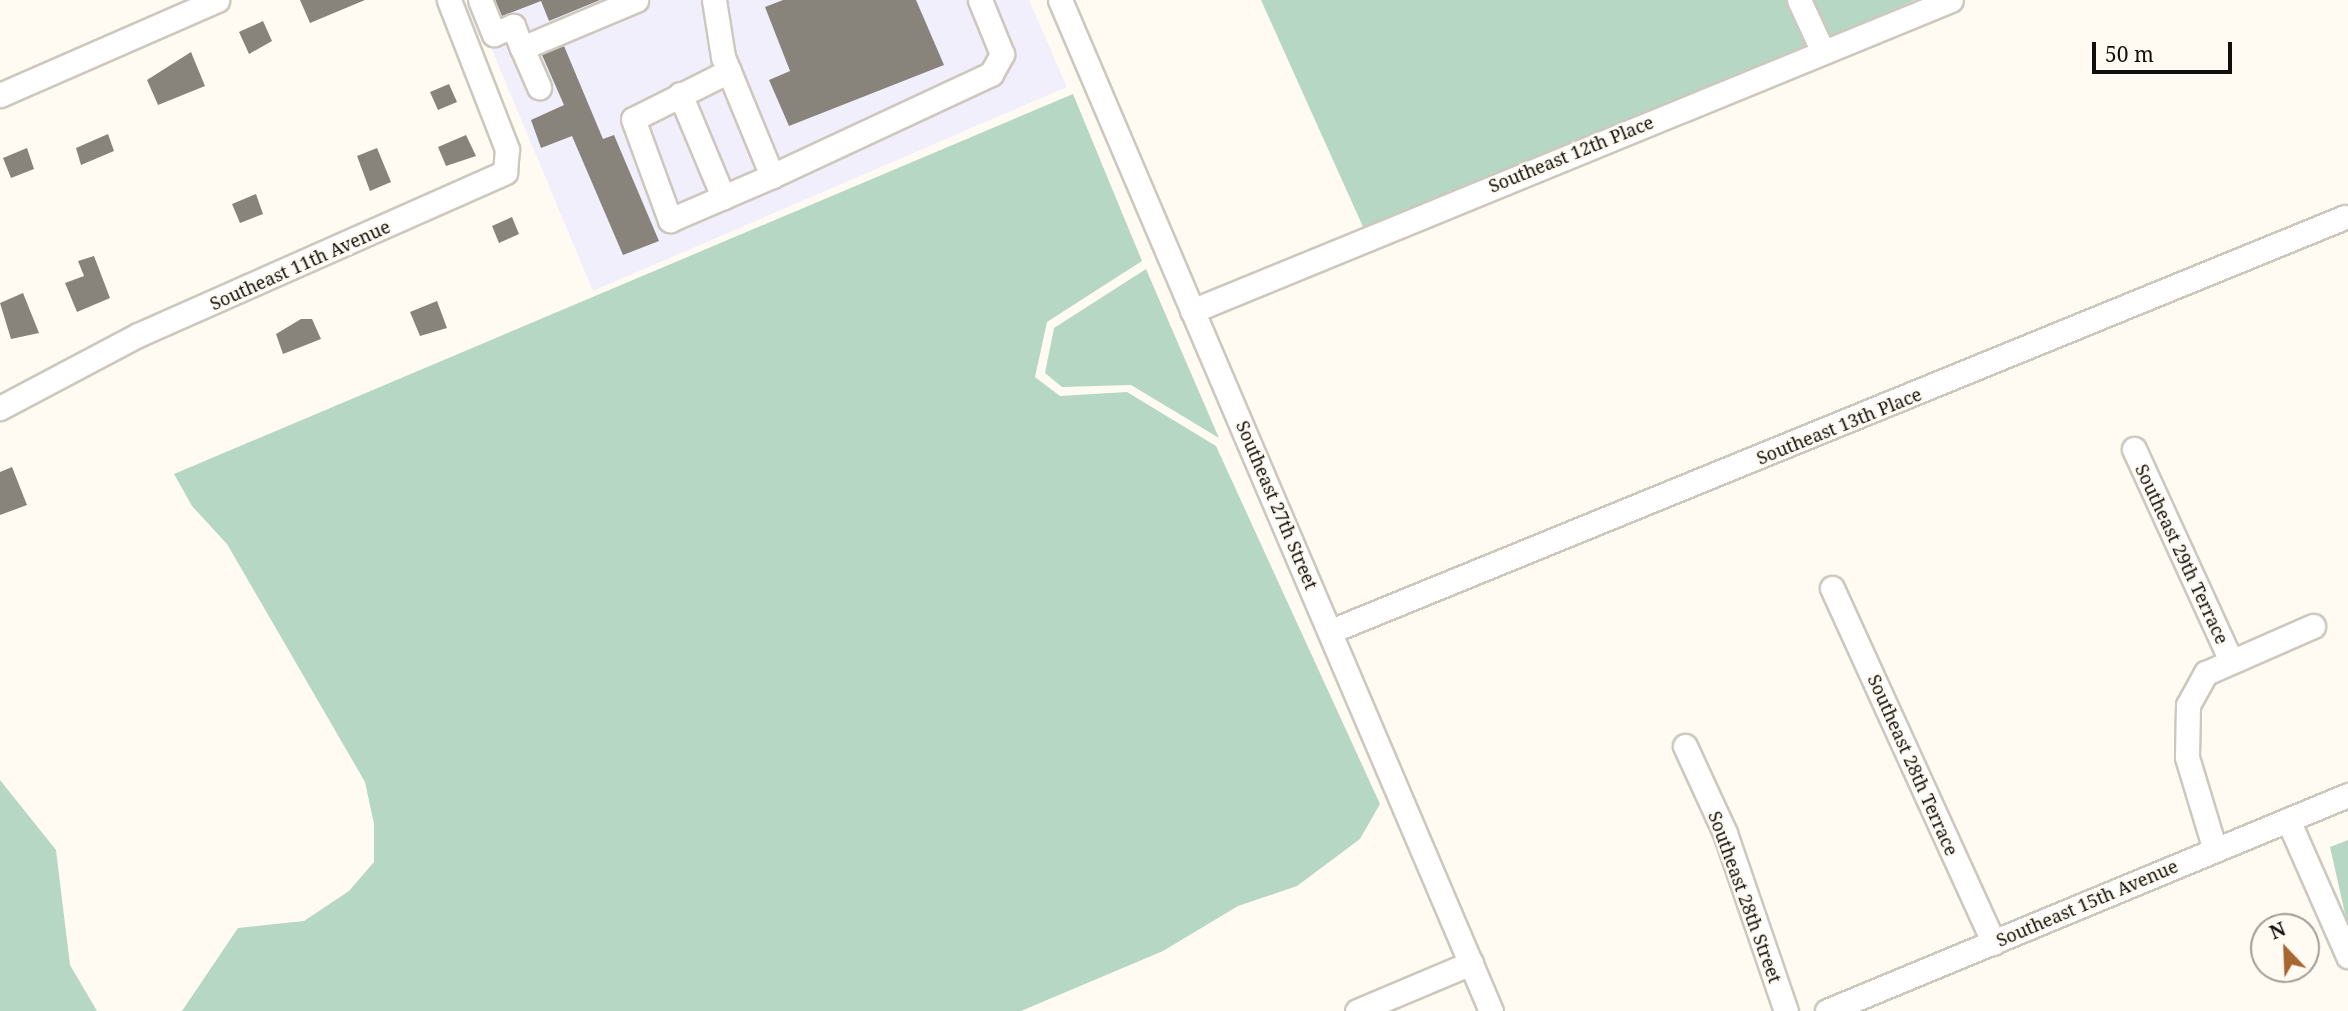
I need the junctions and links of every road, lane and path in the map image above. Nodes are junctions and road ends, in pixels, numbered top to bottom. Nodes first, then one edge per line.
1 (217, 0) edge
2 (449, 0) edge
3 (480, 0) edge
4 (636, 0) edge
5 (714, 0) edge
6 (979, 0) edge
7 (1060, 0) edge
8 (1799, 0) edge
9 (1951, 0) edge
10 (522, 48) junction
11 (1823, 52) junction
12 (729, 71) junction
13 (539, 88) dead end
14 (680, 94) junction
15 (0, 95) edge
16 (772, 176) junction
17 (723, 197) junction
18 (2345, 217) dead end
19 (1192, 311) junction
20 (0, 408) edge
21 (2134, 449) dead end
22 (1832, 588) dead end
23 (2313, 626) dead end
24 (1331, 631) junction
25 (2230, 659) junction
26 (1685, 746) dead end
27 (2348, 795) edge
28 (2288, 820) junction
29 (2215, 850) junction
30 (1994, 943) junction
31 (2348, 956) edge
32 (1471, 964) junction
33 (1357, 1011) edge
34 (1491, 1011) edge
35 (1786, 1011) edge
36 (1827, 1011) edge

1 - 15 street
2 - 20 street, Southeast 11th Avenue
3 - 10 street
4 - 10 street
5 - 12 street
6 - 16 street
7 - 19 street, Southeast 27th Street
8 - 11 street
9 - 11 street, Southeast 12th Place
10 - 13 street
11 - 19 street, Southeast 12th Place
12 - 14 street
12 - 16 street
14 - 17 street
14 - 17 street
16 - 17 street
18 - 24 street, Southeast 13th Place
19 - 24 street, Southeast 27th Street
21 - 25 street, Southeast 29th Terrace
22 - 30 street, Southeast 28th Terrace
23 - 25 street
24 - 32 street, Southeast 27th Street
25 - 29 street
26 - 35 street, Southeast 28th Street
27 - 28 street, Southeast 15th Avenue
28 - 29 street, Southeast 15th Avenue
28 - 31 street
29 - 30 street, Southeast 15th Avenue
30 - 36 street, Southeast 15th Avenue
32 - 33 street
32 - 34 street, Southeast 27th Street

